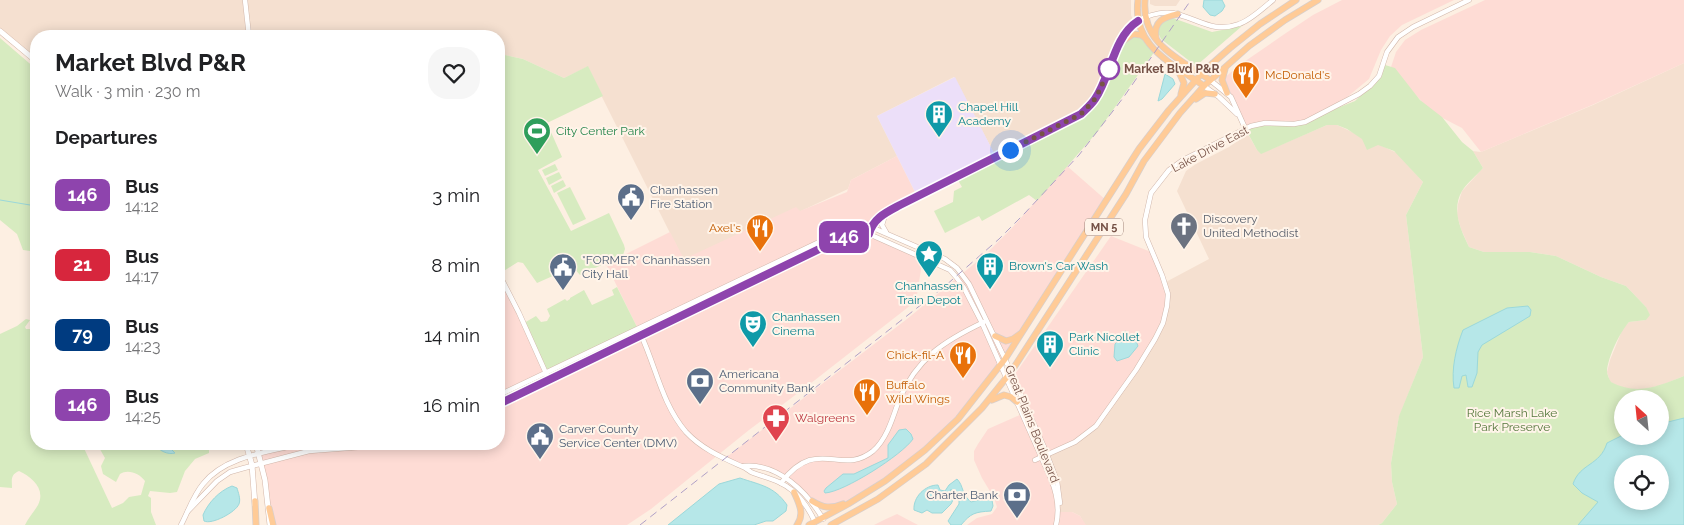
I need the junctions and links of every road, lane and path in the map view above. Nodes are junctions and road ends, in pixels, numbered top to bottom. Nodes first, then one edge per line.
1 (245, 0) edge
2 (1138, 0) edge
3 (1145, 0) edge
4 (1273, 0) edge
5 (1296, 0) edge
6 (1318, 0) edge
7 (1469, 0) edge
8 (1178, 14) junction
9 (1146, 17) junction
10 (1138, 21) junction
11 (0, 30) edge
12 (248, 30) edge
13 (1145, 38) junction
14 (1157, 42) junction
15 (1120, 43) junction
16 (30, 56) edge
17 (1226, 66) junction
18 (1176, 67) junction
19 (1201, 74) junction
20 (1196, 80) junction
21 (1210, 80) junction
22 (1204, 86) junction
23 (1227, 92) junction
24 (1215, 94) junction
25 (1181, 96) junction
26 (1186, 106) junction
27 (1238, 115) junction
28 (1245, 128) junction
29 (886, 213) junction
30 (871, 227) junction
31 (887, 233) junction
32 (869, 234) junction
33 (505, 286) edge
34 (987, 320) junction
35 (982, 323) junction
36 (1028, 325) junction
37 (638, 329) junction
38 (641, 336) junction
39 (995, 336) junction
40 (1006, 359) junction
41 (1001, 366) junction
42 (547, 372) junction
43 (1012, 372) junction
44 (1006, 379) junction
45 (549, 380) junction
46 (505, 392) edge
47 (505, 401) edge
48 (1017, 402) junction
49 (982, 408) junction
50 (248, 450) edge
51 (258, 450) edge
52 (276, 450) edge
53 (322, 450) edge
54 (260, 454) junction
55 (250, 456) junction
56 (1047, 456) junction
57 (1042, 458) junction
58 (1036, 460) dead end
59 (262, 463) junction
60 (252, 466) junction
61 (744, 466) junction
62 (785, 478) junction
63 (781, 483) junction
64 (794, 492) junction
65 (863, 495) junction
66 (255, 501) joint
67 (812, 501) junction
68 (268, 508) joint
69 (188, 511) junction
70 (856, 511) junction
71 (1058, 512) junction
72 (823, 519) junction
73 (816, 524) edge
74 (181, 525) edge
75 (257, 525) edge
76 (272, 525) edge
77 (796, 525) edge
78 (809, 525) edge
79 (826, 525) edge
80 (831, 525) edge
81 (840, 525) edge
82 (1056, 525) edge

1 - 12 street
2 - 10 main road
3 - 9 main road
4 - 8 street
5 - 19 main road, MN 5
6 - 17 main road, MN 5
7 - 28 street, Lake Drive East
8 - 9 street
8 - 14 main road
9 - 10 street
9 - 14 main road
10 - 13 main road
10 - 15 street
11 - 16 main road
13 - 15 main road
13 - 18 main road
14 - 19 main road
15 - 29 street
17 - 21 main road, MN 5
17 - 23 main road
18 - 20 main road
18 - 25 main road
19 - 20 main road, MN 5
19 - 21 main road
20 - 22 main road
20 - 25 main road, MN 5
21 - 22 main road, MN 5
21 - 23 street
22 - 24 street
22 - 26 main road, MN 5
23 - 27 street
24 - 26 main road
24 - 27 street
25 - 36 main road, MN 5
26 - 43 main road, MN 5
27 - 28 street
28 - 56 street, Lake Drive East
29 - 30 street
29 - 31 street
30 - 31 street, Great Plains Boulevard
30 - 32 street
30 - 37 street
31 - 34 street, Great Plains Boulevard
32 - 35 street, Great Plains Boulevard
32 - 38 street
33 - 42 street
34 - 35 street
34 - 39 street, Great Plains Boulevard
35 - 41 street, Great Plains Boulevard
35 - 62 street
36 - 39 main road
36 - 40 main road, MN 5
37 - 38 street
37 - 42 street
38 - 45 street
38 - 61 street
39 - 40 street, Great Plains Boulevard
40 - 41 main road, MN 5
40 - 43 street, Great Plains Boulevard
41 - 44 street, Great Plains Boulevard
41 - 65 main road, MN 5
42 - 45 street
42 - 46 street
43 - 44 main road, MN 5
43 - 56 street, Great Plains Boulevard
44 - 48 street, Great Plains Boulevard
44 - 49 main road, MN 5
45 - 47 street
48 - 49 main road
48 - 57 street, Great Plains Boulevard
49 - 70 main road, MN 5
50 - 55 main road
51 - 54 main road
52 - 54 street
53 - 59 street
54 - 55 street
54 - 59 main road
55 - 60 main road
55 - 69 street
56 - 57 street, Lake Drive East
56 - 71 street, Great Plains Boulevard
57 - 58 street, Lake Drive East
57 - 71 street, Great Plains Boulevard
59 - 60 street
59 - 68 main road
60 - 66 main road
60 - 69 street
61 - 62 street
61 - 63 street
62 - 63 street
62 - 67 street
63 - 64 street
64 - 73 street
64 - 77 main road
65 - 67 main road
65 - 72 main road, MN 5
66 - 75 main road
67 - 72 street
68 - 76 main road
69 - 74 street
70 - 80 main road, MN 5
70 - 81 main road
71 - 82 street
72 - 73 main road, MN 5
72 - 79 main road
73 - 78 main road, MN 5

